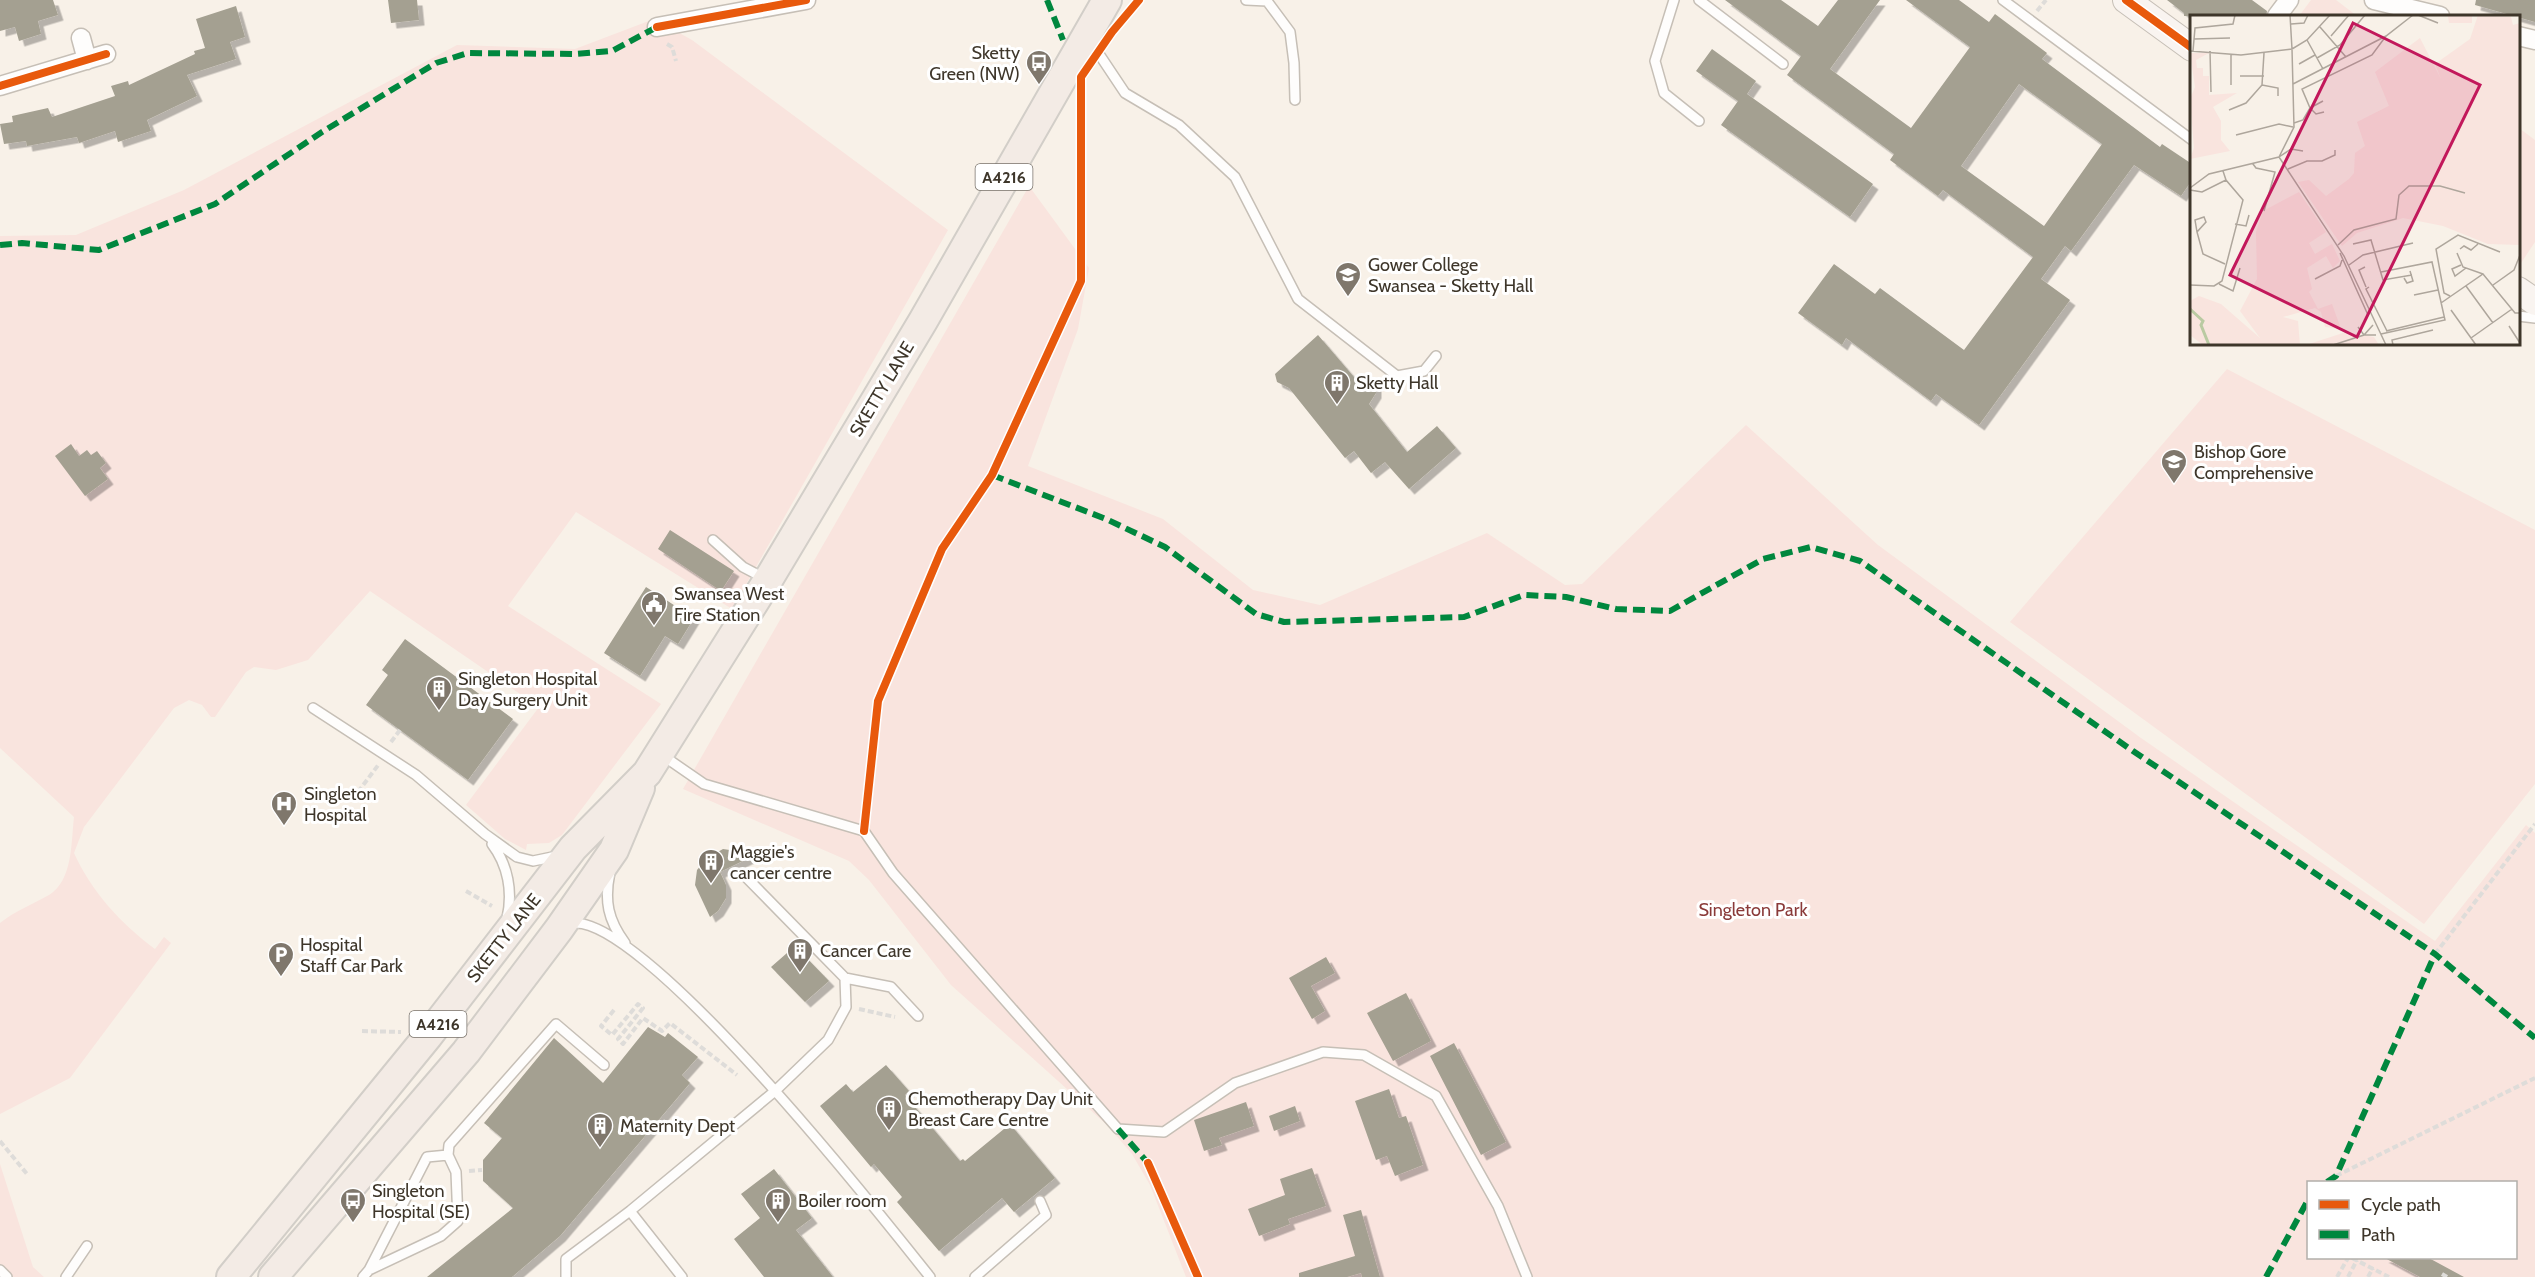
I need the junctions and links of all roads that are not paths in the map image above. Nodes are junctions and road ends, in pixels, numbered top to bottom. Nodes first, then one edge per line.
1 (806, 0) edge
2 (1107, 0) edge
3 (1246, 0) edge
4 (1674, 0) edge
5 (1699, 0) edge
6 (2003, 0) edge
7 (2126, 0) edge
8 (2289, 0) edge
9 (2374, 0) edge
10 (2278, 15) edge
11 (2436, 15) edge
12 (657, 27) dead end
13 (1085, 34) junction
14 (2520, 36) edge
15 (81, 38) dead end
16 (2535, 40) edge
17 (2190, 47) edge
18 (106, 54) dead end
19 (87, 60) junction
20 (1784, 64) dead end
21 (0, 86) edge
22 (1295, 100) dead end
23 (1699, 121) dead end
24 (2190, 139) edge
25 (2520, 291) edge
26 (2535, 302) edge
27 (2520, 316) edge
28 (2535, 318) edge
29 (1436, 356) dead end
30 (713, 540) dead end
31 (768, 580) junction
32 (313, 708) dead end
33 (654, 763) junction
34 (485, 834) junction
35 (573, 849) junction
36 (614, 850) junction
37 (743, 874) dead end
38 (559, 930) junction
39 (502, 941) junction
40 (627, 945) junction
41 (845, 978) junction
42 (918, 1016) dead end
43 (604, 1065) dead end
44 (774, 1091) junction
45 (448, 1155) junction
46 (1040, 1201) dead end
47 (630, 1211) junction
48 (87, 1246) dead end
49 (0, 1270) edge
50 (366, 1273) edge
51 (7, 1277) edge
52 (66, 1277) edge
53 (231, 1277) edge
54 (273, 1277) edge
55 (566, 1277) edge
56 (682, 1277) edge
57 (930, 1277) edge
58 (975, 1277) edge
59 (1527, 1277) edge

1 - 12 street
2 - 13 main road, SKETTY LANE / A4216
3 - 22 lane
4 - 23 lane
5 - 20 lane
6 - 24 lane
7 - 17 street
8 - 10 street
9 - 11 street
13 - 29 lane
13 - 31 main road, SKETTY LANE / A4216
14 - 16 street
15 - 19 street
18 - 19 street
19 - 21 street
25 - 26 street
27 - 28 lane
30 - 31 lane
31 - 33 main road, SKETTY LANE / A4216
32 - 34 lane
33 - 35 main road, SKETTY LANE / A4216
33 - 36 main road, SKETTY LANE / A4216
33 - 59 lane
34 - 35 lane
34 - 39 lane
35 - 39 main road, SKETTY LANE / A4216
36 - 38 main road, SKETTY LANE / A4216
36 - 40 lane
37 - 41 lane
38 - 40 lane
38 - 54 main road, SKETTY LANE / A4216
39 - 53 main road, SKETTY LANE / A4216
40 - 44 lane
41 - 42 lane
41 - 44 lane
43 - 45 lane
44 - 47 lane
44 - 57 lane
45 - 50 lane
45 - 50 lane
46 - 58 lane
47 - 55 lane
47 - 56 lane
48 - 52 lane
49 - 51 lane

